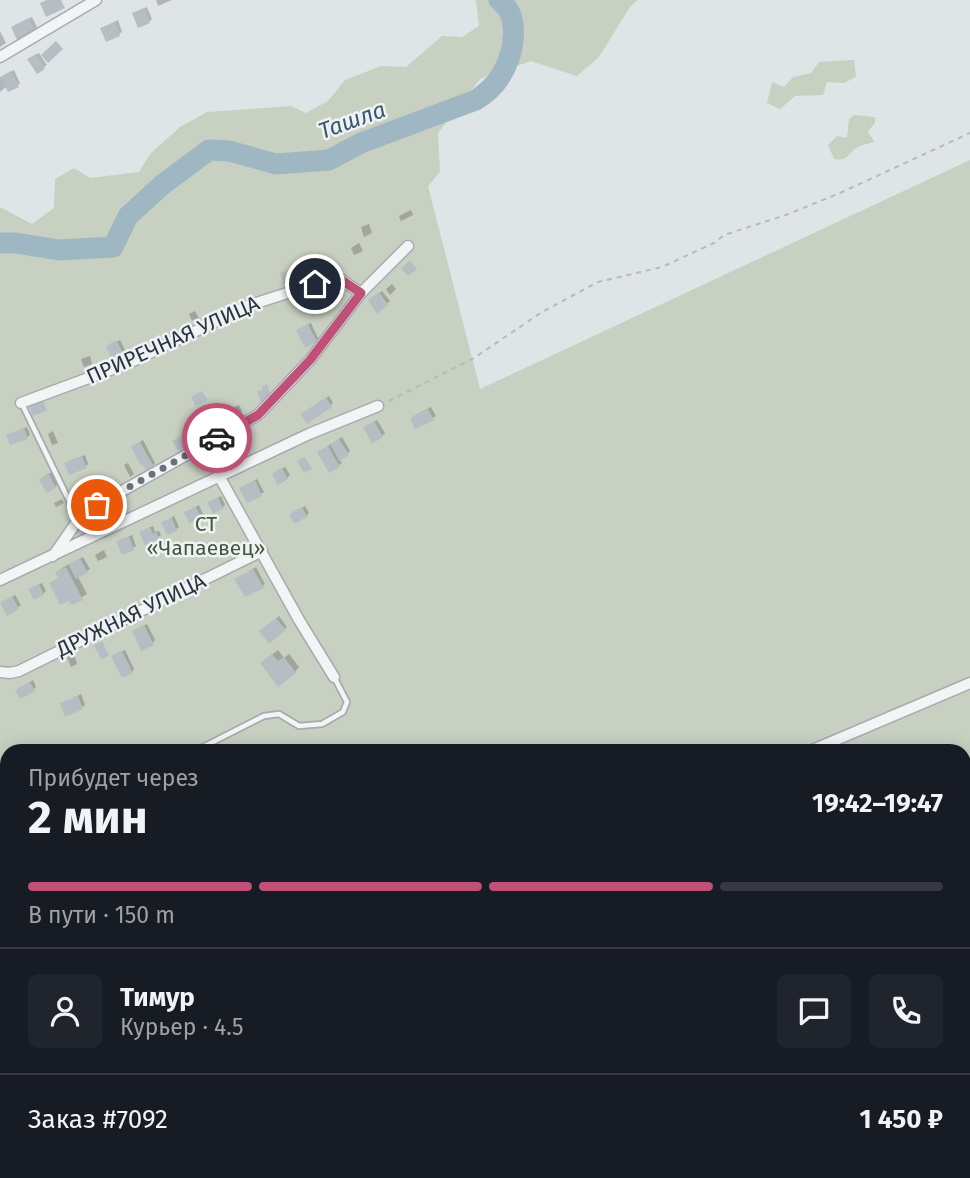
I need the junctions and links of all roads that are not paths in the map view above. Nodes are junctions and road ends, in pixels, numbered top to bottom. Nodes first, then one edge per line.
1 (96, 0) edge
2 (0, 57) edge
3 (408, 246) dead end
4 (361, 293) junction
5 (21, 403) joint
6 (378, 405) road end
7 (219, 476) junction
8 (78, 520) junction
9 (262, 551) junction
10 (53, 555) junction
11 (0, 580) edge
12 (0, 672) edge
13 (334, 677) joint
14 (970, 683) edge
15 (209, 744) edge
16 (826, 744) edge

1 - 2 street
3 - 4 street
4 - 5 street, ПРИРЕЧНАЯ УЛИЦА
4 - 8 street
5 - 8 lane
6 - 7 street
7 - 9 street
7 - 10 street
8 - 10 street
9 - 12 street, ДРУЖНАЯ УЛИЦА
9 - 13 street
10 - 11 street
13 - 15 lane
14 - 16 street

